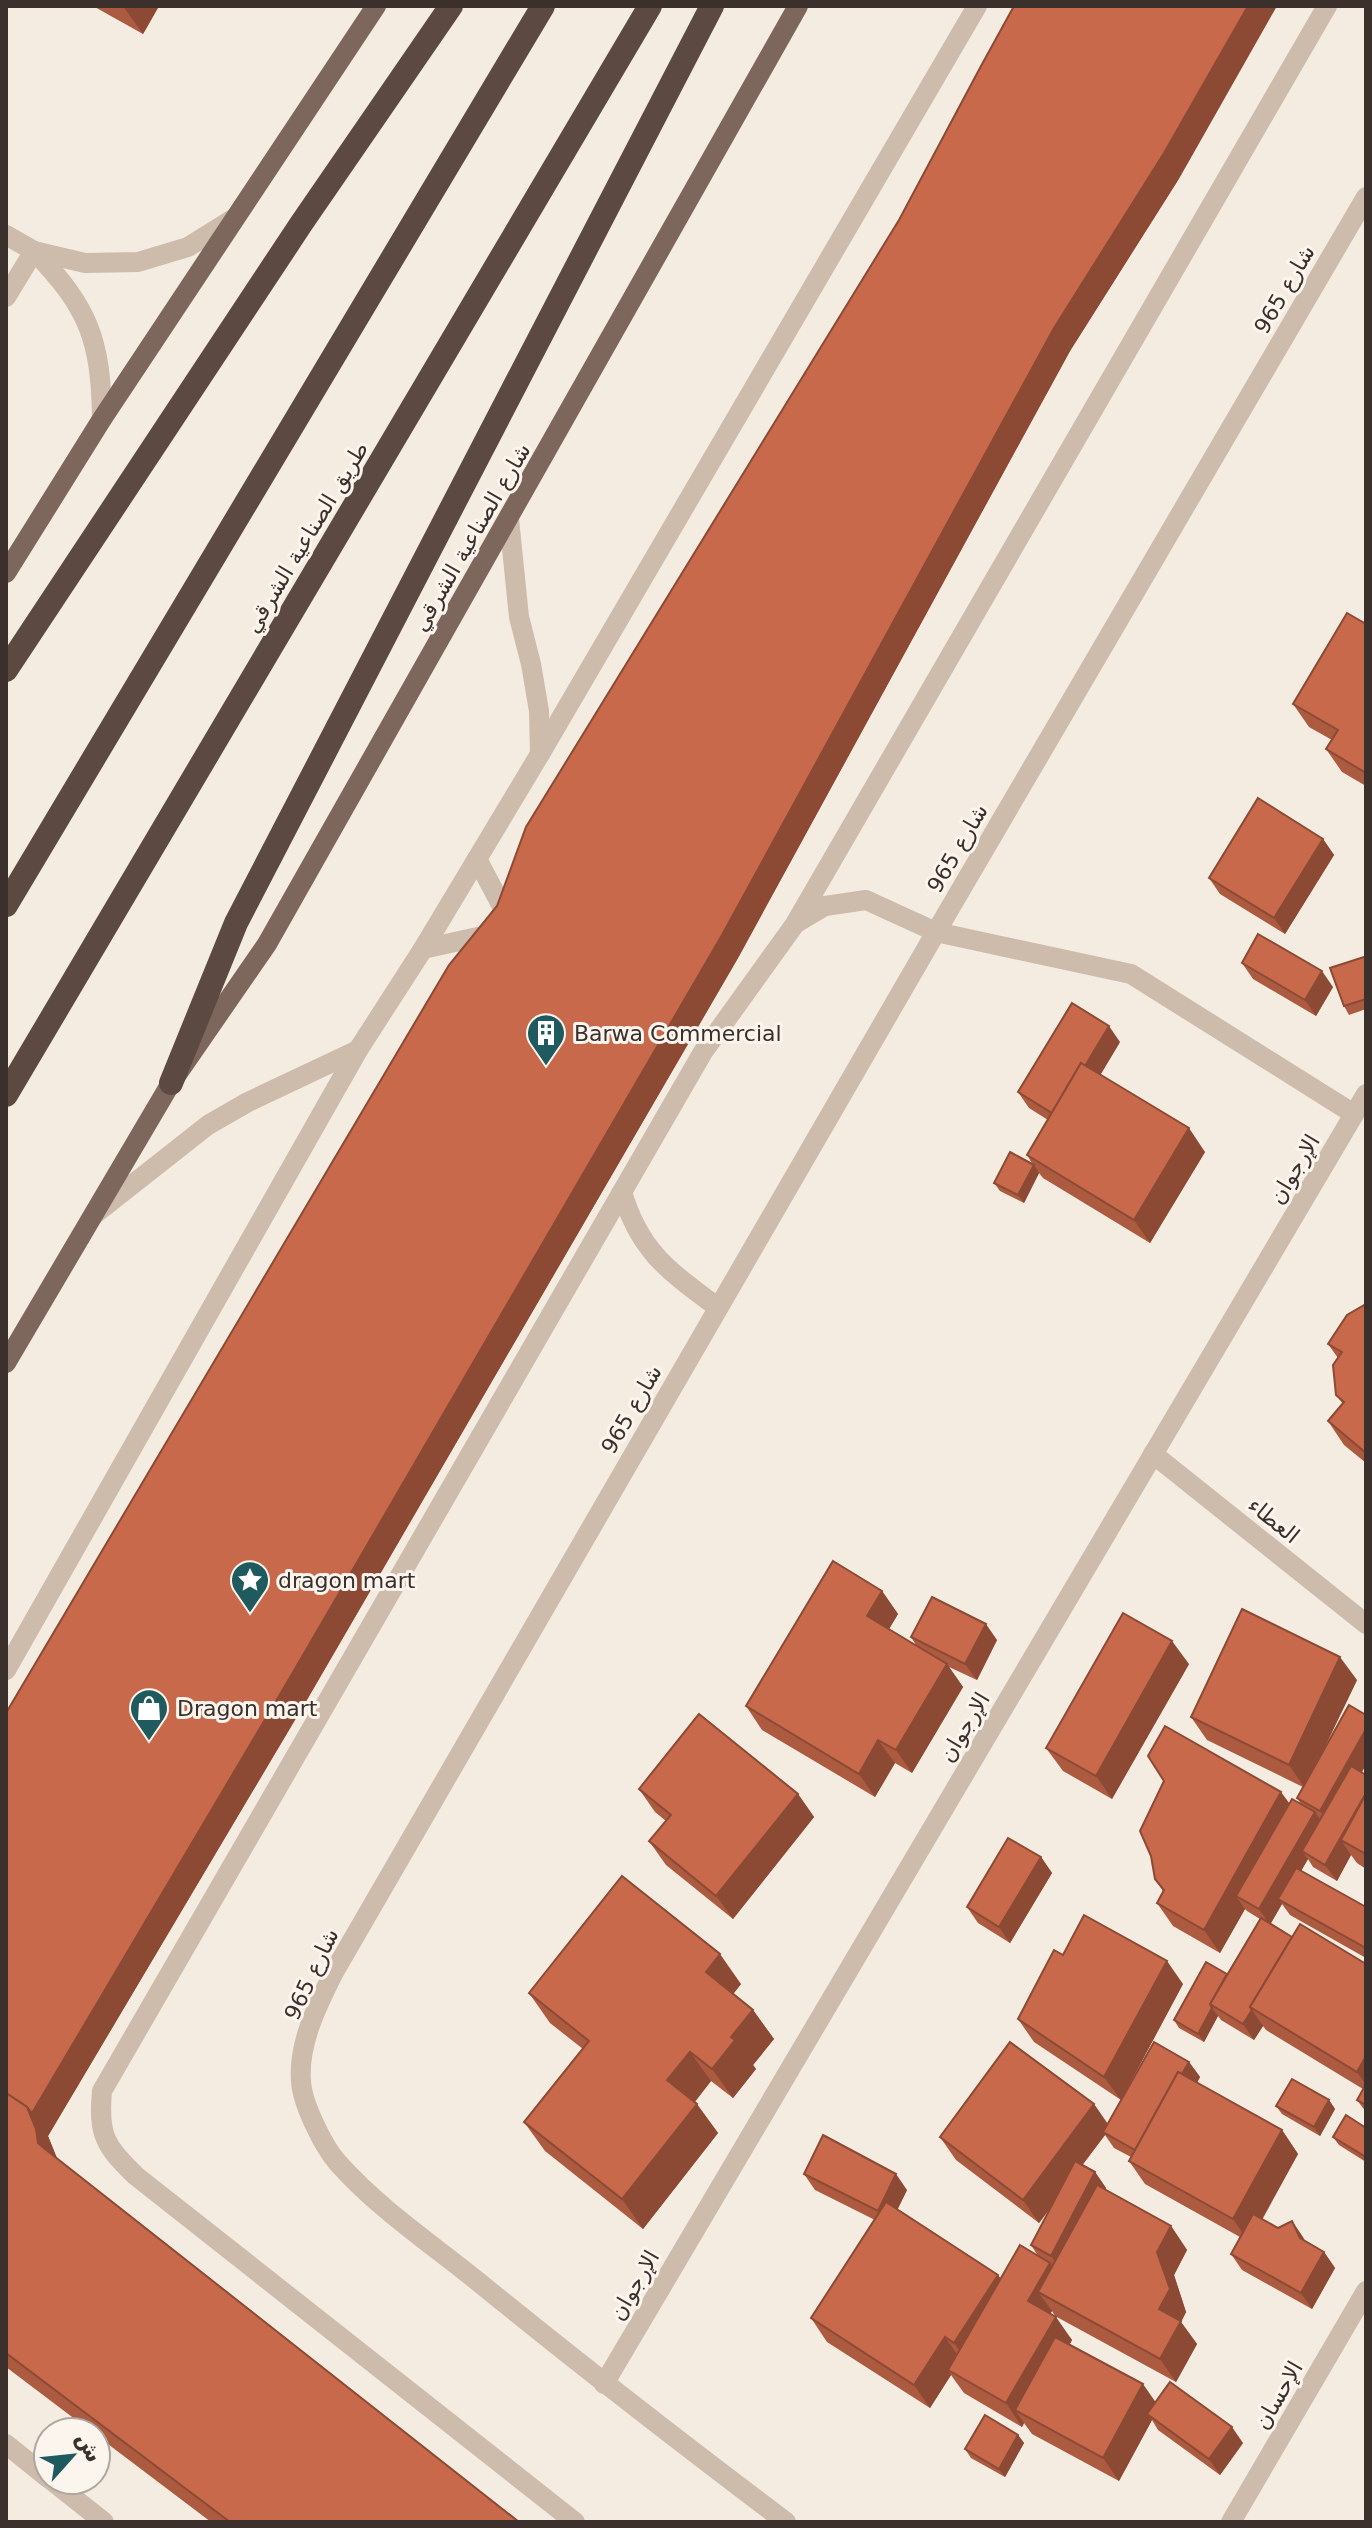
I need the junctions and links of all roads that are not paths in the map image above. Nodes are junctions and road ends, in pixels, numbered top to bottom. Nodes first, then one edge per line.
1 (376, 6) edge
2 (451, 6) edge
3 (543, 6) edge
4 (650, 6) edge
5 (712, 6) edge
6 (798, 6) edge
7 (977, 6) edge
8 (1327, 6) edge
9 (1366, 197) edge
10 (233, 219) junction
11 (6, 235) edge
12 (34, 251) junction
13 (6, 297) edge
14 (102, 419) junction
15 (509, 519) junction
16 (6, 573) edge
17 (6, 670) edge
18 (540, 754) junction
19 (477, 859) junction
20 (6, 905) edge
21 (795, 924) junction
22 (936, 932) junction
23 (423, 949) junction
24 (358, 1050) junction
25 (171, 1083) junction
26 (1366, 1094) edge
27 (6, 1095) edge
28 (1354, 1114) junction
29 (622, 1192) junction
30 (89, 1219) junction
31 (717, 1307) junction
32 (6, 1363) edge
33 (1153, 1454) junction
34 (1366, 1624) edge
35 (6, 1670) edge
36 (1366, 2291) edge
37 (604, 2384) junction
38 (6, 2444) edge
39 (32, 2465) edge
40 (71, 2496) edge
41 (104, 2522) edge
42 (575, 2522) edge
43 (786, 2522) edge
44 (1231, 2522) edge

1 - 10 main road
2 - 17 highway
3 - 20 highway
4 - 27 highway, طريق الصناعية الشرقي
5 - 25 highway
6 - 15 main road, شارع الصناعية الشرقي
7 - 18 street
8 - 21 street
9 - 22 street, شارع 965
10 - 12 street
10 - 14 main road
11 - 12 street
12 - 13 street
12 - 14 street
14 - 16 main road
15 - 18 street
15 - 25 main road, شارع الصناعية الشرقي
18 - 19 street
19 - 23 street
19 - 23 street
21 - 22 street
21 - 29 street
22 - 28 street
22 - 31 street, شارع 965
23 - 24 street
24 - 30 street
24 - 35 street
25 - 30 main road
26 - 28 street, الإرجوان
28 - 33 street, الإرجوان
29 - 31 street
29 - 42 street
30 - 32 main road
31 - 37 street, شارع 965
33 - 34 street, العطاء
33 - 37 street, الإرجوان
36 - 44 street, الإحسان
37 - 43 street, شارع 965
38 - 39 street
40 - 41 street

